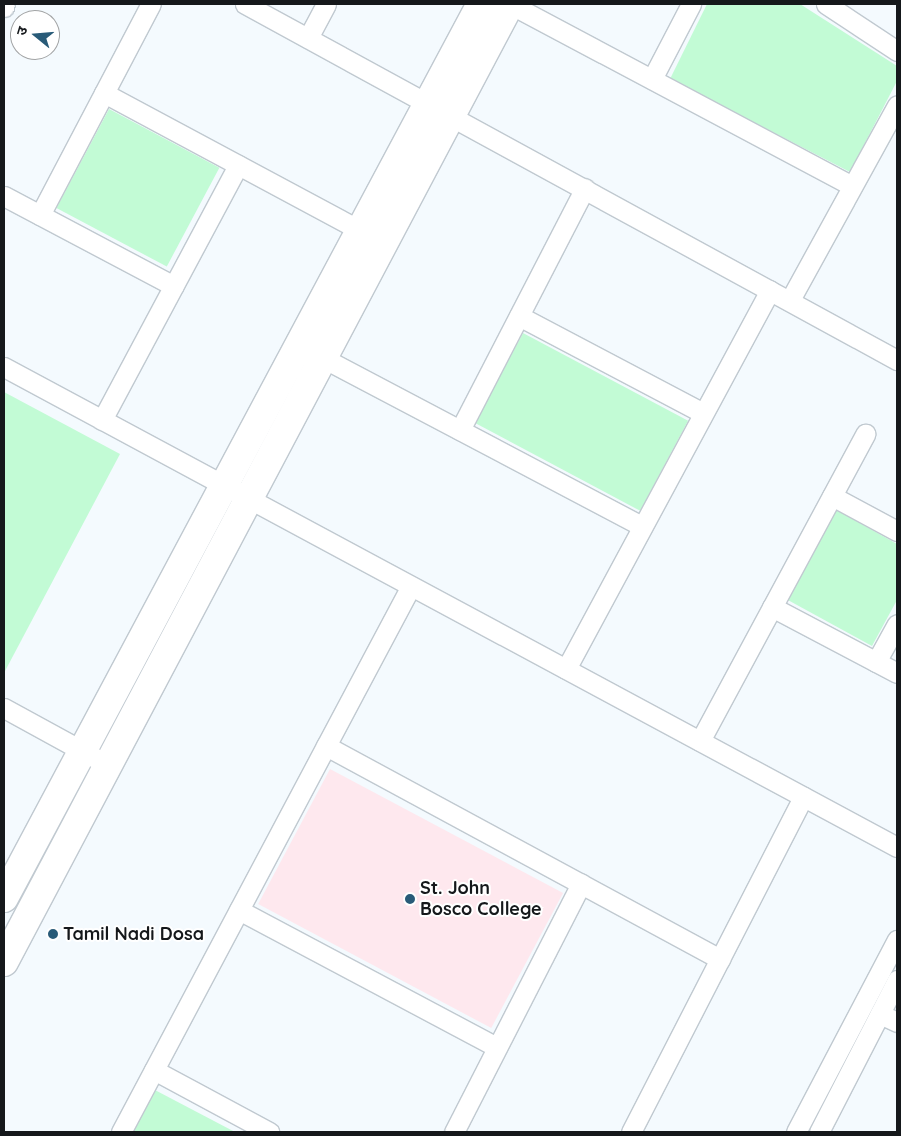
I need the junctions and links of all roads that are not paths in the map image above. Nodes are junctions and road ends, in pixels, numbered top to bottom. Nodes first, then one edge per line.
1 (151, 4) edge
2 (245, 4) edge
3 (326, 4) edge
4 (481, 4) edge
5 (510, 4) edge
6 (690, 4) edge
7 (826, 4) edge
8 (308, 38) junction
9 (897, 51) edge
10 (652, 79) junction
11 (104, 93) junction
12 (897, 105) edge
13 (440, 108) junction
14 (238, 165) junction
15 (852, 186) junction
16 (585, 188) junction
17 (4, 196) edge
18 (40, 215) junction
19 (360, 230) junction
20 (174, 286) junction
21 (770, 290) junction
22 (790, 300) junction
23 (519, 316) junction
24 (323, 358) junction
25 (897, 360) edge
26 (4, 367) edge
27 (704, 413) junction
28 (102, 420) junction
29 (460, 430) junction
30 (866, 434) dead end
31 (224, 485) junction
32 (832, 496) junction
33 (249, 499) junction
34 (642, 526) junction
35 (897, 532) edge
36 (411, 586) junction
37 (772, 607) junction
38 (897, 624) edge
39 (876, 662) junction
40 (566, 669) junction
41 (897, 674) edge
42 (4, 708) edge
43 (700, 741) junction
44 (326, 746) junction
45 (82, 751) junction
46 (108, 765) junction
47 (803, 797) junction
48 (897, 847) edge
49 (7, 884) edge
50 (581, 884) junction
51 (39, 894) junction
52 (239, 910) junction
53 (897, 940) edge
54 (720, 959) junction
55 (4, 962) edge
56 (897, 980) edge
57 (880, 1014) junction
58 (897, 1022) edge
59 (497, 1047) junction
60 (154, 1070) junction
61 (121, 1132) edge
62 (269, 1132) edge
63 (454, 1132) edge
64 (631, 1132) edge
65 (796, 1132) edge
66 (819, 1132) edge

1 - 11 street
2 - 8 street
3 - 8 street
4 - 13 street
5 - 10 street
5 - 13 street
6 - 10 street
7 - 9 street
8 - 13 street
10 - 15 street
11 - 14 street
11 - 18 street
12 - 15 street
13 - 16 street
13 - 19 street
13 - 24 street
14 - 19 street
14 - 20 street
15 - 22 street
16 - 21 street
16 - 23 street
17 - 18 street
18 - 20 street
19 - 31 street
20 - 28 street
21 - 22 street
21 - 27 street
22 - 25 street
23 - 27 street
23 - 29 street
24 - 29 street
24 - 33 street
26 - 28 street
27 - 34 street
28 - 31 street
29 - 34 street
30 - 32 street
31 - 33 street
31 - 45 street
32 - 35 street
32 - 37 street
33 - 36 street
33 - 46 street
34 - 40 street
36 - 40 street
36 - 44 street
37 - 39 street
37 - 43 street
38 - 39 street
39 - 41 street
40 - 43 street
42 - 45 street
43 - 47 street
44 - 50 street
44 - 52 street
45 - 46 street
45 - 49 street
46 - 51 street
47 - 48 street
47 - 54 street
49 - 51 street
50 - 54 street
50 - 59 street
51 - 55 street
52 - 59 street
52 - 60 street
53 - 65 street
54 - 64 street
56 - 57 street
57 - 58 street
57 - 66 street
59 - 63 street
60 - 61 street
60 - 62 street

